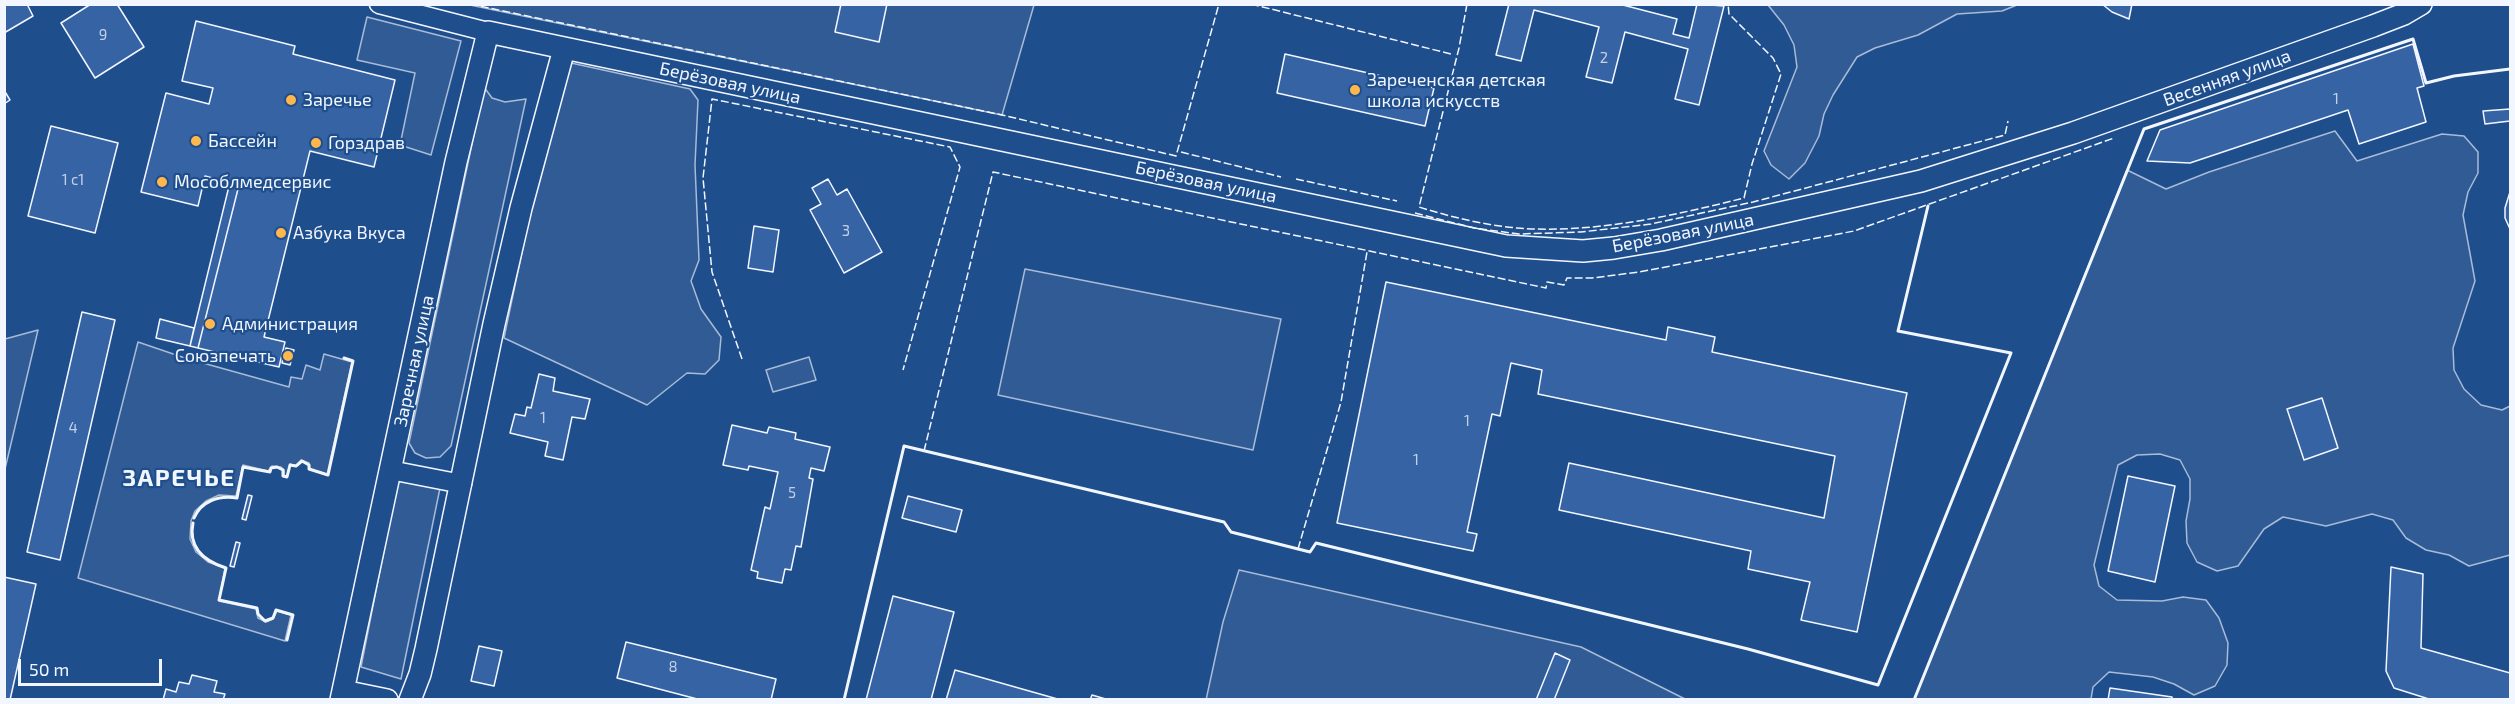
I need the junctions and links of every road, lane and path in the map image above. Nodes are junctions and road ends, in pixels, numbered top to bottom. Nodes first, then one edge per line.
1 (379, 4) edge
2 (2421, 4) edge
3 (488, 32) junction
4 (564, 49) junction
5 (2032, 148) joint
6 (390, 470) junction
7 (462, 484) junction
8 (342, 695) edge
9 (387, 699) edge
10 (410, 699) edge

1 - 3 street, Берёзовая улица
2 - 5 street, Весенняя улица
3 - 4 street, Берёзовая улица
3 - 6 street, Заречная улица
4 - 5 street, Берёзовая улица
4 - 7 street
6 - 7 street
6 - 8 street, Заречная улица
7 - 10 street
8 - 9 street, Заречная улица

